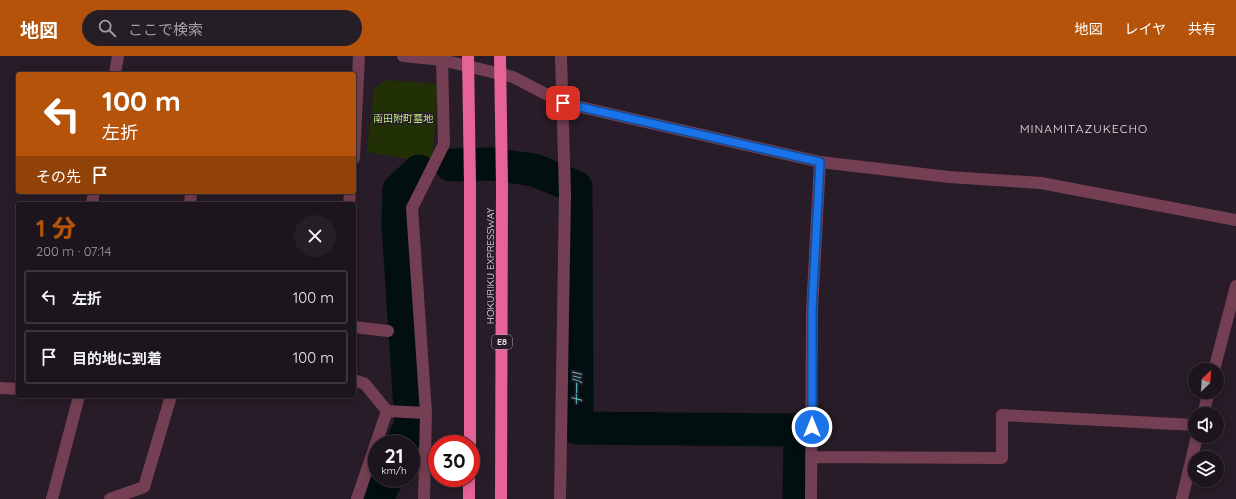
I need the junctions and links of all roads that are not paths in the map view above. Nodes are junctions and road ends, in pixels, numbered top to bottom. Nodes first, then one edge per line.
1 (118, 56) edge
2 (359, 56) edge
3 (409, 56) edge
4 (468, 56) edge
5 (500, 56) edge
6 (561, 56) edge
7 (442, 60) junction
8 (114, 72) edge
9 (563, 103) junction
10 (356, 115) edge
11 (820, 162) junction
12 (1236, 220) edge
13 (1236, 286) edge
14 (356, 327) edge
15 (388, 331) dead end
16 (1216, 363) edge
17 (356, 381) edge
18 (0, 388) edge
19 (16, 389) edge
20 (78, 398) edge
21 (170, 398) edge
22 (393, 411) junction
23 (423, 413) junction
24 (1188, 425) edge
25 (470, 435) edge
26 (1195, 443) edge
27 (812, 457) junction
28 (469, 487) edge
29 (52, 499) edge
30 (110, 499) edge
31 (357, 499) edge
32 (424, 499) edge
33 (469, 499) edge
34 (501, 499) edge
35 (560, 499) edge
36 (811, 499) edge
37 (1182, 499) edge

1 - 8 street
2 - 10 street
3 - 7 street
4 - 25 highway, HOKURIKU EXPRESSWAY
5 - 34 highway, HOKURIKU EXPRESSWAY / E8
6 - 9 street
7 - 9 street
7 - 23 street
9 - 11 street
9 - 35 street
11 - 12 street
11 - 27 street
13 - 16 street
14 - 15 street
17 - 22 street
18 - 19 street
20 - 29 street
21 - 30 street
22 - 23 street
22 - 31 street
23 - 32 street
24 - 27 street
26 - 37 street
27 - 36 street
28 - 33 highway

